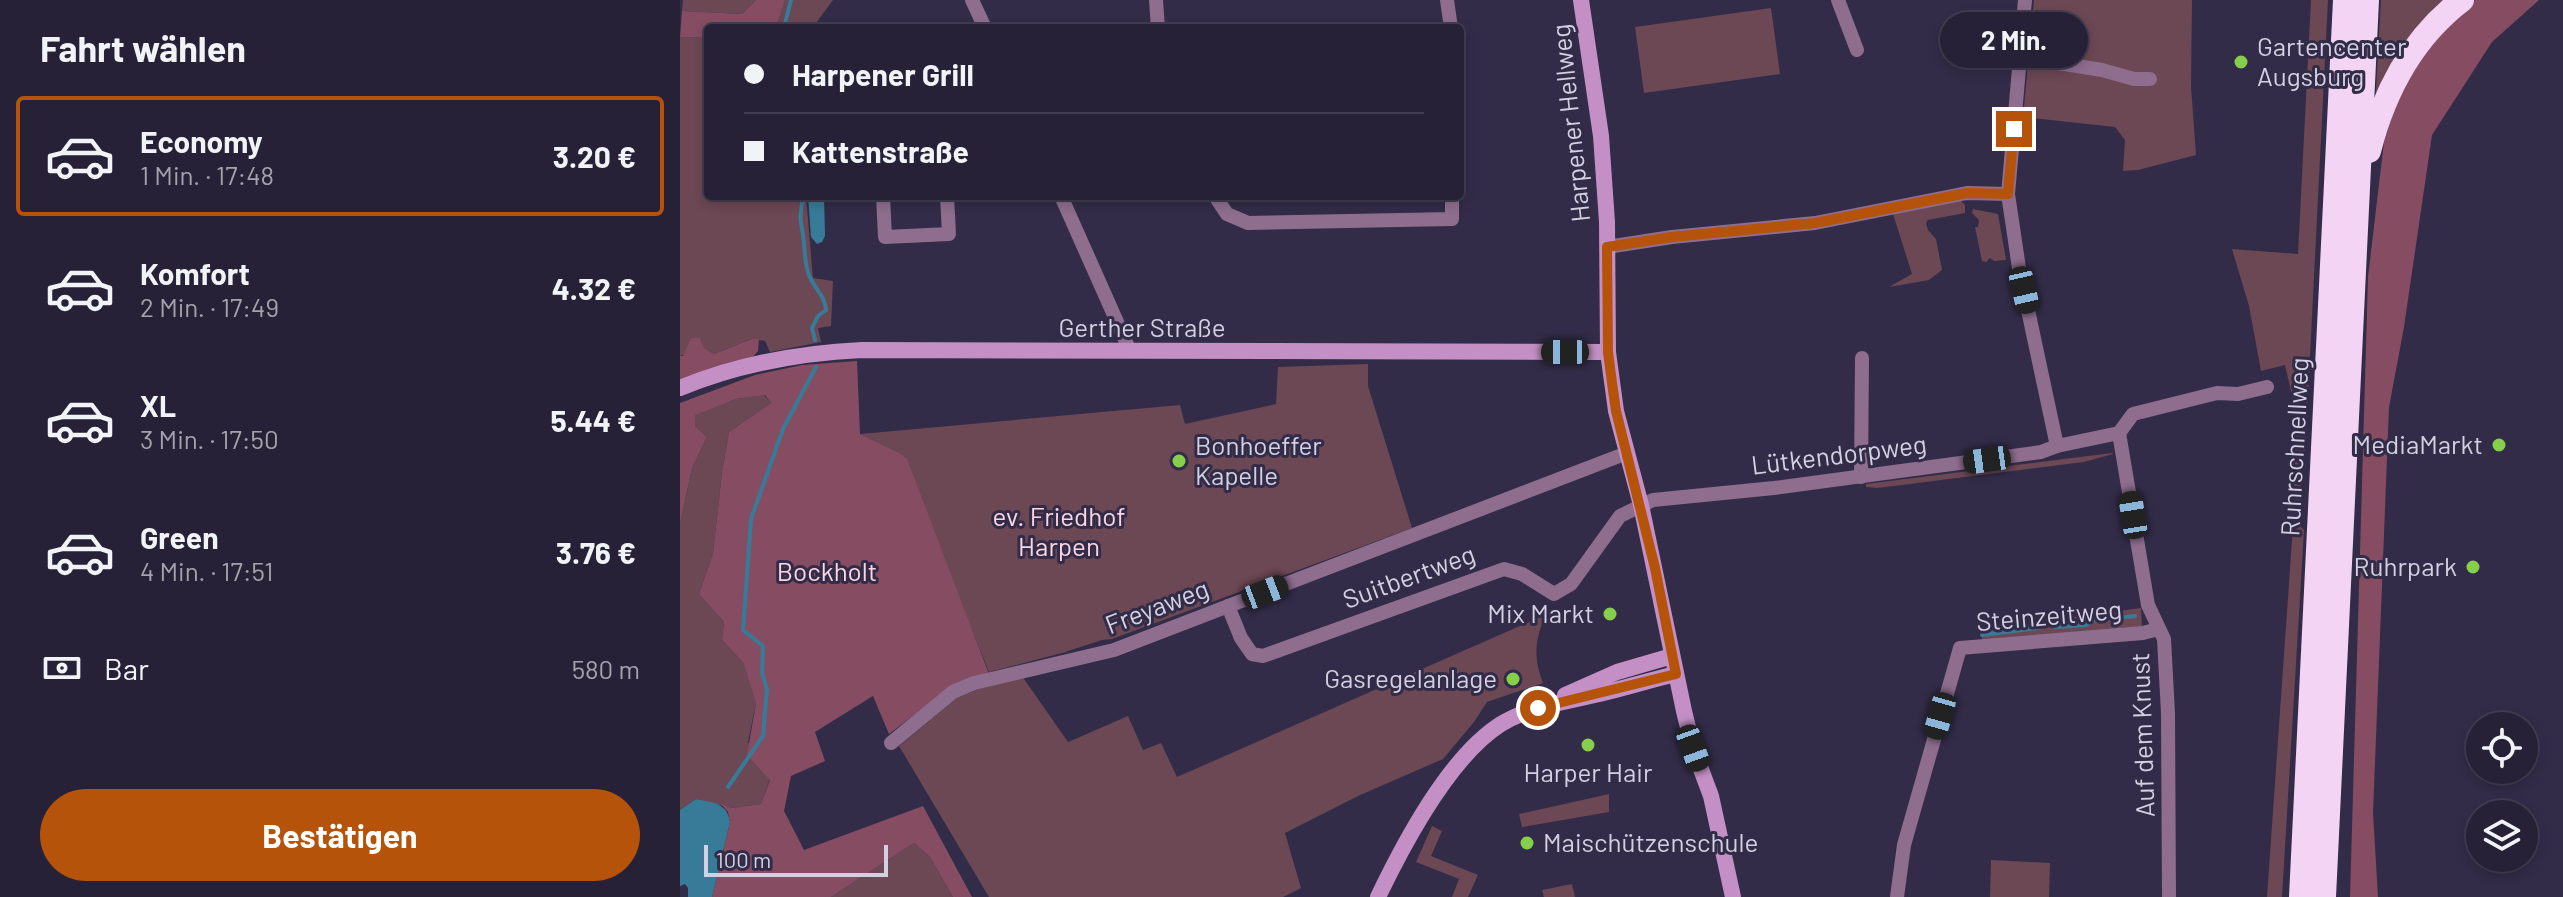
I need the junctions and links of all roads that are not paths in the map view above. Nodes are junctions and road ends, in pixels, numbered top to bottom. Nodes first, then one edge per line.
1 (972, 0) edge
2 (1156, 0) edge
3 (1447, 0) edge
4 (1581, 0) edge
5 (1838, 0) edge
6 (2025, 0) edge
7 (2345, 0) edge
8 (2367, 0) edge
9 (2462, 0) edge
10 (983, 24) edge
11 (1158, 24) edge
12 (1450, 24) edge
13 (1857, 50) dead end
14 (2020, 57) junction
15 (2150, 79) dead end
16 (2008, 194) junction
17 (883, 200) edge
18 (947, 200) edge
19 (1063, 200) edge
20 (1218, 200) edge
21 (1452, 200) edge
22 (2357, 212) junction
23 (1607, 247) junction
24 (1130, 351) junction
25 (1608, 352) junction
26 (1862, 358) dead end
27 (2267, 387) dead end
28 (680, 388) edge
29 (2119, 433) junction
30 (2057, 446) junction
31 (1627, 453) junction
32 (1861, 477) junction
33 (1641, 505) junction
34 (1228, 606) junction
35 (2158, 629) junction
36 (1672, 656) junction
37 (1676, 674) junction
38 (1538, 708) junction
39 (891, 743) dead end
40 (2329, 793) junction
41 (1378, 897) edge
42 (1733, 897) edge
43 (1897, 897) edge
44 (2169, 897) edge
45 (2301, 897) edge
46 (2324, 897) edge
47 (2335, 897) edge

1 - 10 street
2 - 11 street
3 - 12 street
4 - 23 street, Harpener Hellweg
5 - 13 street
6 - 14 street
7 - 45 highway, Ruhrschnellweg
8 - 22 highway, Ruhrschnellweg
9 - 22 highway
14 - 15 street
14 - 16 street
16 - 23 street
16 - 30 street
17 - 18 street
19 - 24 street
20 - 21 street
22 - 40 highway, Ruhrschnellweg
23 - 25 street, Harpener Hellweg
24 - 25 street, Gerther Straße
24 - 28 street, Gerther Straße
25 - 31 street, Harpener Hellweg
26 - 32 street
27 - 29 street, Lütkendorpweg
29 - 30 street, Lütkendorpweg
29 - 35 street, Auf dem Knust
30 - 32 street, Lütkendorpweg
31 - 33 street, Harpener Hellweg
31 - 34 street, Freyaweg
32 - 33 street, Lütkendorpweg
33 - 34 street, Suitbertweg
33 - 36 street, Harpener Hellweg
34 - 39 street, Freyaweg
35 - 43 street, Steinzeitweg
35 - 44 street, Auf dem Knust
36 - 37 street, Harpener Hellweg
36 - 38 street
37 - 38 street
37 - 42 street, Harpener Hellweg
38 - 41 street
40 - 46 highway, Ruhrschnellweg
40 - 47 highway

